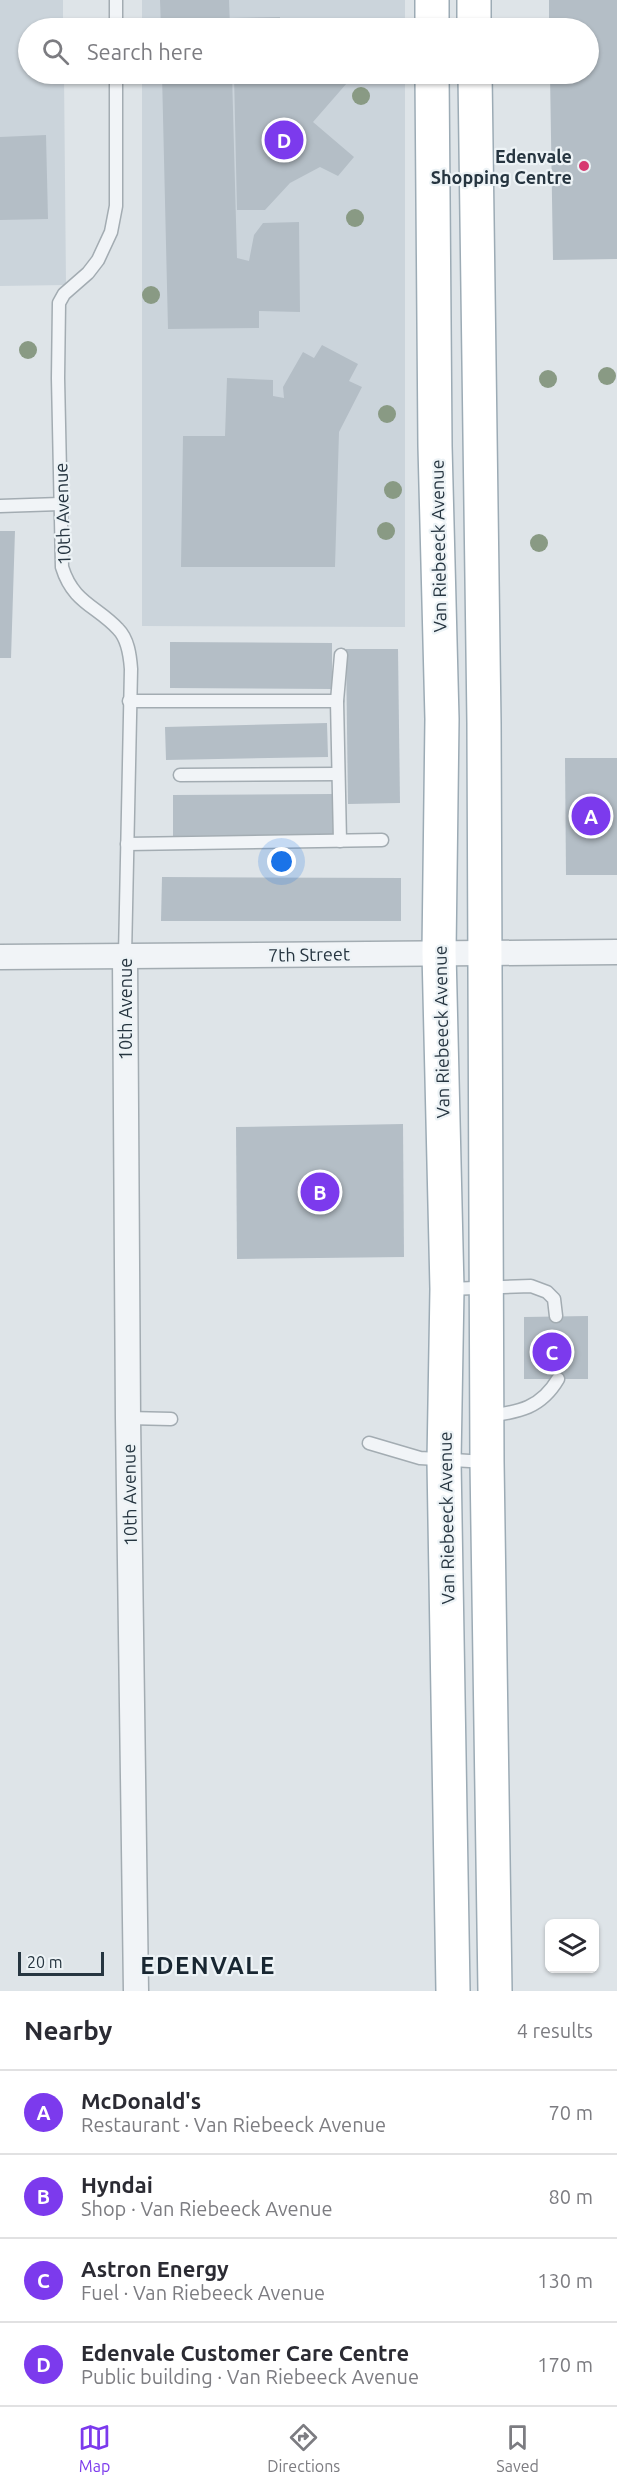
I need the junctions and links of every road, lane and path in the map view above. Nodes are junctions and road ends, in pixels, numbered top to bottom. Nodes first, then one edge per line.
1 (116, 0) edge
2 (432, 0) edge
3 (474, 0) edge
4 (116, 18) edge
5 (432, 18) edge
6 (474, 18) edge
7 (116, 84) edge
8 (432, 84) edge
9 (475, 84) edge
10 (60, 504) junction
11 (0, 506) edge
12 (341, 655) dead end
13 (129, 701) junction
14 (337, 701) junction
15 (337, 774) junction
16 (180, 775) dead end
17 (382, 840) dead end
18 (340, 841) junction
19 (127, 844) junction
20 (439, 952) junction
21 (484, 952) junction
22 (617, 952) edge
23 (125, 956) junction
24 (0, 957) edge
25 (447, 1288) junction
26 (487, 1289) junction
27 (556, 1316) dead end
28 (558, 1379) dead end
29 (487, 1416) junction
30 (128, 1418) junction
31 (171, 1419) dead end
32 (369, 1443) dead end
33 (444, 1461) junction
34 (487, 1462) junction
35 (136, 1991) edge
36 (453, 1991) edge
37 (495, 1991) edge

1 - 4 lane
2 - 5 main road
3 - 6 main road
7 - 10 lane, 10th Avenue
8 - 20 main road, Van Riebeeck Avenue
9 - 21 main road
10 - 11 lane
10 - 13 lane, 10th Avenue
12 - 14 lane
13 - 14 lane
13 - 19 lane, 10th Avenue
14 - 15 lane
15 - 16 lane
15 - 18 lane
17 - 18 lane
18 - 19 lane
19 - 23 lane, 10th Avenue
20 - 21 street, 7th Street
20 - 23 street, 7th Street
20 - 25 main road, Van Riebeeck Avenue
21 - 22 street, 7th Street
21 - 26 main road
23 - 24 street, 7th Street
23 - 30 street, 10th Avenue
25 - 26 lane
25 - 33 main road, Van Riebeeck Avenue
26 - 27 lane
26 - 29 main road
28 - 29 lane
29 - 34 main road
30 - 31 lane
30 - 35 street, 10th Avenue
32 - 33 lane
33 - 34 lane
33 - 36 main road, Van Riebeeck Avenue
34 - 37 main road

